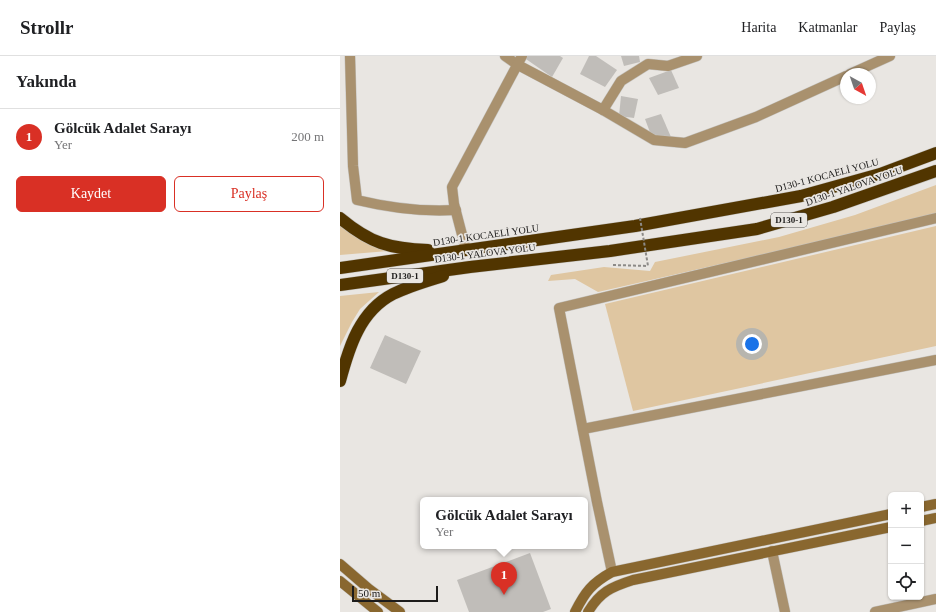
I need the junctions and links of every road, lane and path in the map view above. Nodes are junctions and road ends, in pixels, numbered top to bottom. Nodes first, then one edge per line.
1 (350, 56) edge
2 (505, 56) edge
3 (661, 56) edge
4 (697, 56) edge
5 (890, 56) edge
6 (520, 60) edge
7 (668, 66) junction
8 (863, 68) edge
9 (840, 79) edge
10 (603, 110) junction
11 (936, 153) edge
12 (936, 171) edge
13 (456, 210) junction
14 (340, 218) edge
15 (936, 218) edge
16 (642, 223) junction
17 (466, 250) junction
18 (613, 265) dead end
19 (470, 267) junction
20 (340, 268) edge
21 (340, 285) edge
22 (936, 360) edge
23 (340, 381) edge
24 (583, 429) junction
25 (936, 504) edge
26 (924, 506) edge
27 (888, 515) edge
28 (936, 518) edge
29 (924, 521) edge
30 (888, 528) edge
31 (772, 551) junction
32 (340, 564) edge
33 (612, 572) junction
34 (340, 581) edge
35 (936, 599) edge
36 (378, 612) edge
37 (400, 612) edge
38 (575, 612) edge
39 (588, 612) edge
40 (785, 612) edge
41 (875, 612) edge

1 - 13 street
2 - 6 street
3 - 7 street
4 - 7 street
5 - 8 street
6 - 10 street
6 - 13 street
7 - 10 street
9 - 10 street
11 - 16 highway, D130-1 KOCAELİ YOLU / D130-1
12 - 19 highway, D130-1 YALOVA YOLU / D130-1
13 - 17 street
14 - 17 highway
15 - 24 street
16 - 17 highway, D130-1 KOCAELİ YOLU / D130-1
16 - 18 path, bridge
17 - 20 highway, D130-1 KOCAELİ YOLU / D130-1
19 - 21 highway, D130-1 YALOVA YOLU / D130-1
19 - 23 highway
22 - 24 street
24 - 33 street
25 - 26 main road
27 - 33 main road
28 - 29 main road
30 - 31 main road
31 - 39 main road
31 - 40 street
32 - 37 main road
33 - 38 main road
34 - 36 main road
35 - 41 street

